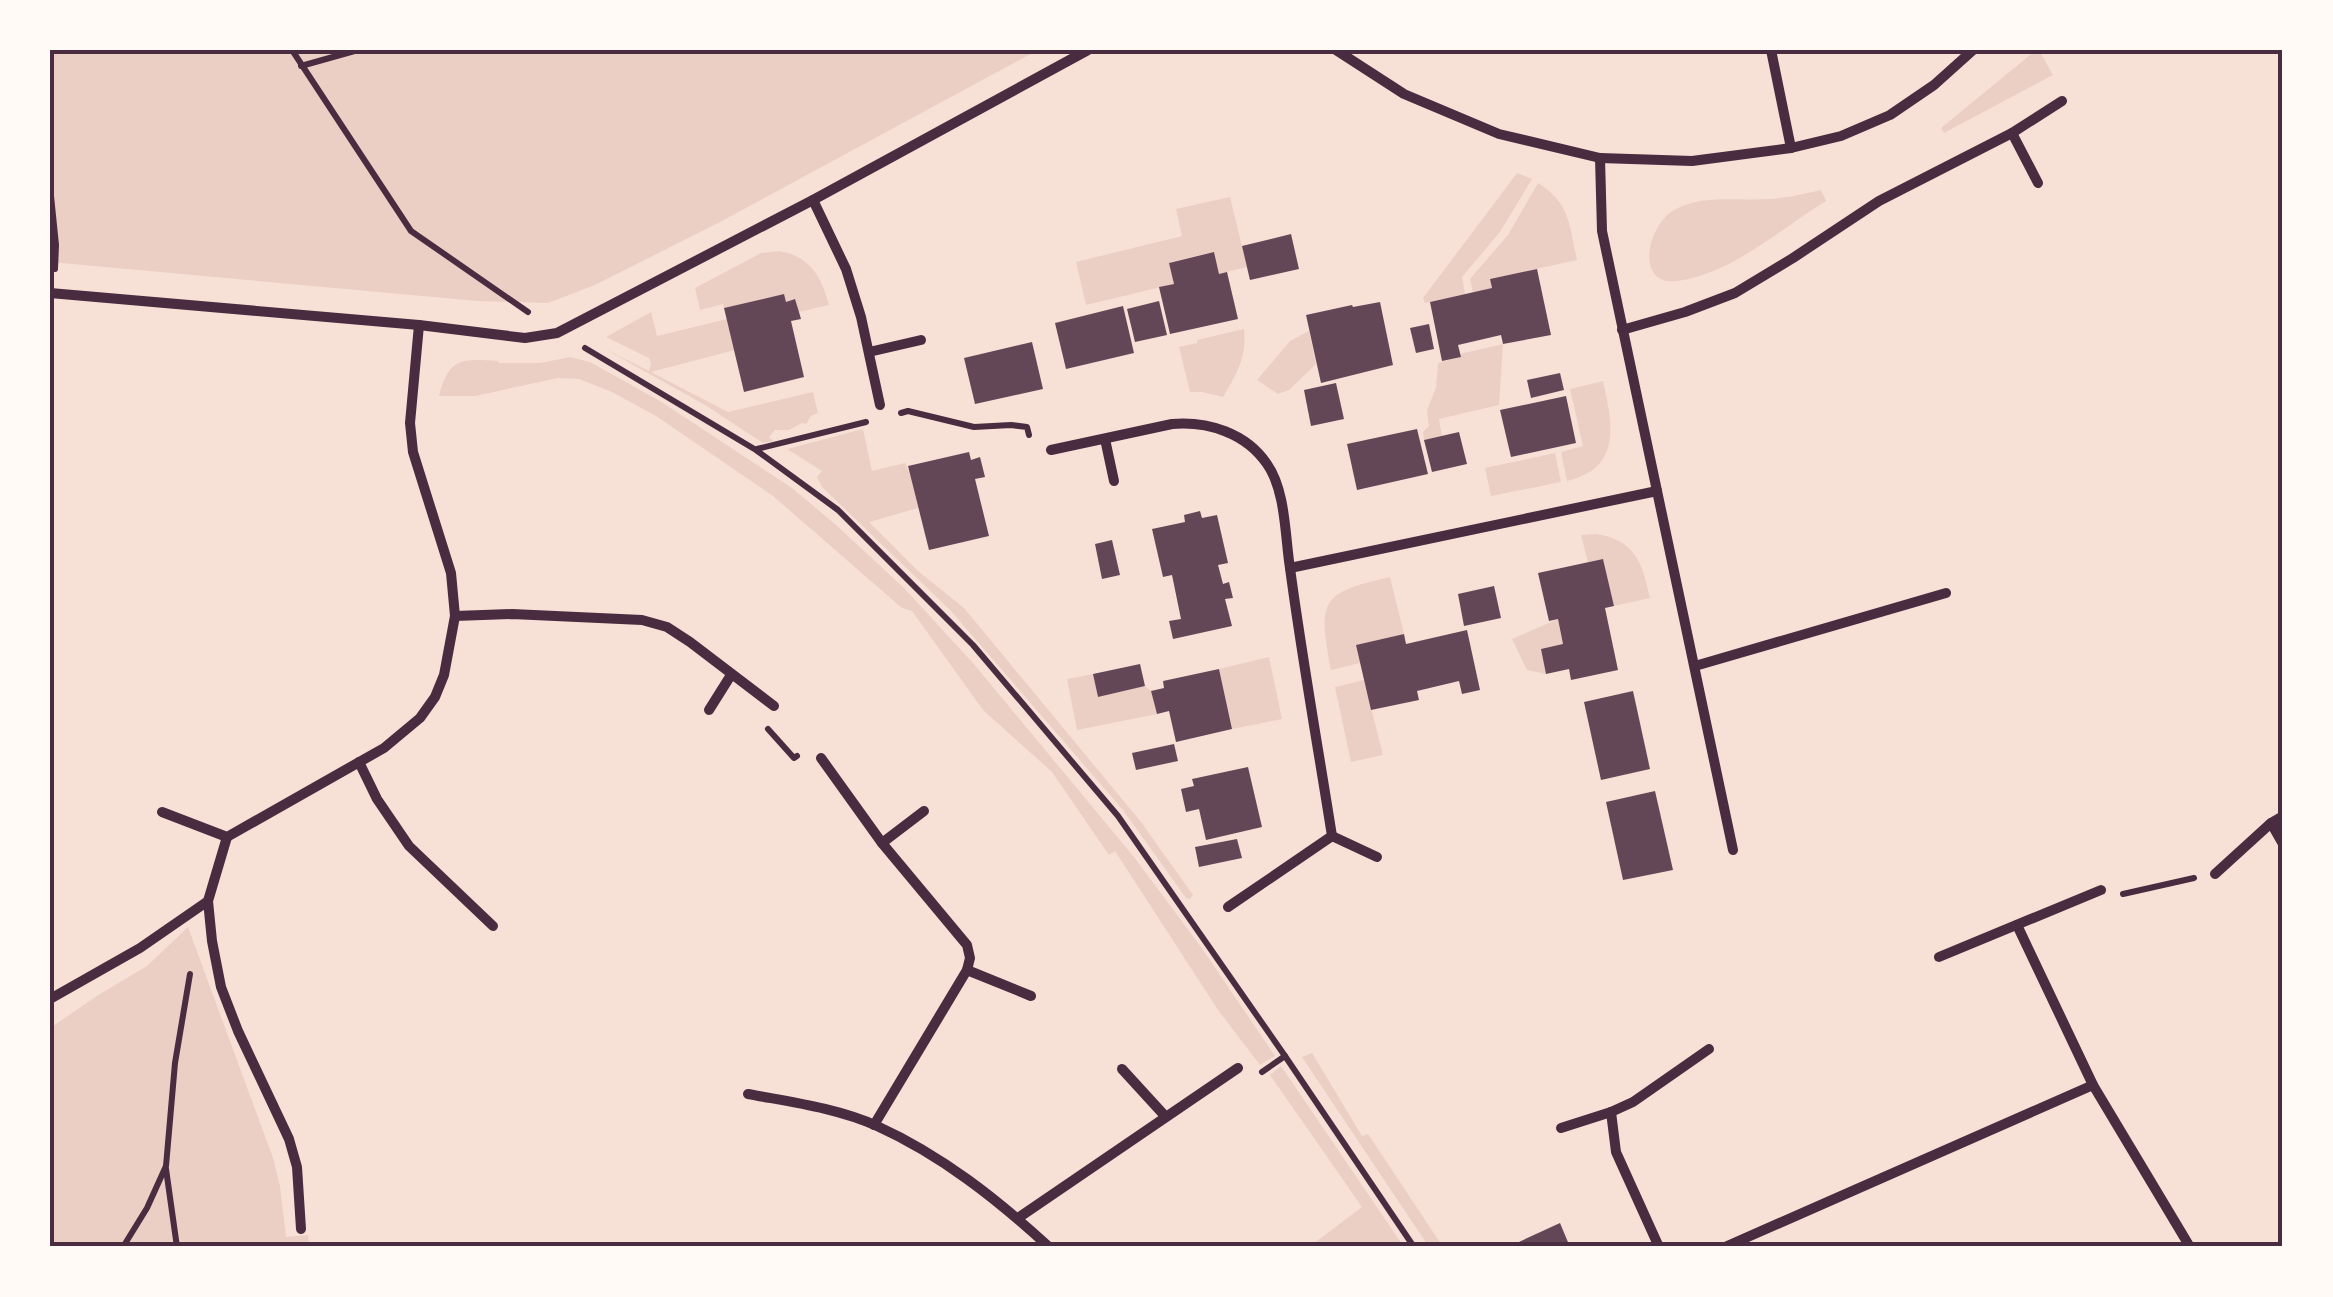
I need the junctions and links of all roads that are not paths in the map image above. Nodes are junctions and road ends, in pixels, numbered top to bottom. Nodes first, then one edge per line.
1 (1088, 50) edge
2 (1336, 50) edge
3 (1771, 50) edge
4 (1973, 50) edge
5 (2062, 101) dead end
6 (2012, 133) junction
7 (1791, 148) junction
8 (1600, 158) junction
9 (2038, 184) dead end
10 (813, 200) junction
11 (52, 293) edge
12 (419, 325) junction
13 (1622, 330) junction
14 (921, 340) dead end
15 (869, 352) junction
16 (880, 405) road end
17 (1105, 439) junction
18 (1052, 450) road end
19 (1114, 481) dead end
20 (1657, 491) junction
21 (1290, 568) junction
22 (1946, 593) dead end
23 (455, 616) junction
24 (1695, 666) junction
25 (731, 675) junction
26 (774, 706) road end
27 (709, 710) dead end
28 (821, 758) road end
29 (359, 762) junction
30 (924, 811) dead end
31 (162, 812) dead end
32 (2283, 816) edge
33 (2270, 823) junction
34 (1332, 836) junction
35 (226, 837) junction
36 (882, 843) junction
37 (2283, 844) edge
38 (1733, 850) dead end
39 (1378, 856) dead end
40 (2215, 874) road end
41 (2101, 890) road end
42 (208, 901) junction
43 (1228, 907) dead end
44 (494, 926) dead end
45 (2016, 926) junction
46 (1939, 957) dead end
47 (968, 970) junction
48 (1031, 996) dead end
49 (50, 1000) edge
50 (1708, 1049) dead end
51 (1122, 1068) dead end
52 (1238, 1068) dead end
53 (2093, 1084) junction
54 (748, 1094) dead end
55 (1611, 1112) junction
56 (1165, 1116) junction
57 (874, 1125) junction
58 (1561, 1128) dead end
59 (1018, 1218) junction
60 (302, 1229) dead end
61 (1049, 1247) edge
62 (1660, 1247) edge
63 (1725, 1247) edge
64 (2190, 1247) edge

1 - 10 street
2 - 8 street
3 - 7 street
4 - 7 street
5 - 6 street
6 - 9 street
6 - 13 street
7 - 8 street
8 - 13 street
10 - 12 street
10 - 15 street
11 - 12 street
12 - 23 street
13 - 20 street
14 - 15 street
15 - 16 street
17 - 18 street
17 - 19 street
17 - 21 street
20 - 21 street
20 - 24 street
21 - 34 street
22 - 24 street
23 - 25 street
23 - 29 street
24 - 38 street
25 - 26 street
25 - 27 street
28 - 36 street
29 - 35 street
29 - 44 street
30 - 36 street
31 - 35 street
32 - 33 street
33 - 37 street
33 - 40 street
34 - 39 street
34 - 43 street
35 - 42 street
36 - 47 street
41 - 45 street
42 - 49 street
42 - 60 street
45 - 46 street
45 - 53 street
47 - 48 street
47 - 57 street
50 - 55 street
51 - 56 street
52 - 56 street
53 - 63 street
53 - 64 street
54 - 57 street
55 - 58 street
55 - 62 street
56 - 59 street
57 - 59 street
59 - 61 street

